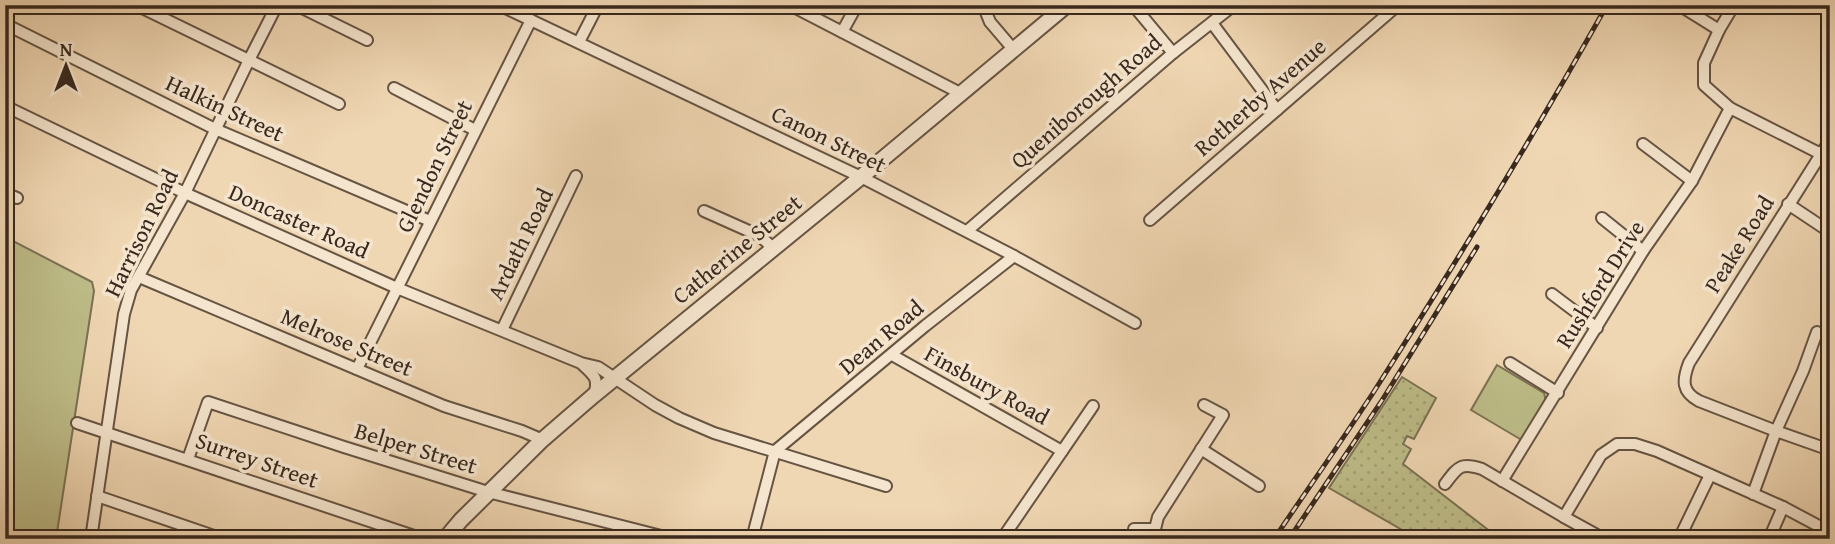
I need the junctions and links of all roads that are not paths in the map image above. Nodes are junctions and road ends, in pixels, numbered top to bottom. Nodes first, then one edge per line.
1 (136, 5) edge
2 (278, 5) edge
3 (296, 5) edge
4 (499, 5) edge
5 (598, 5) edge
6 (790, 5) edge
7 (857, 5) edge
8 (983, 5) edge
9 (1068, 5) edge
10 (1133, 5) edge
11 (1234, 5) edge
12 (1398, 5) edge
13 (1679, 5) edge
14 (1734, 5) edge
15 (531, 20) junction
16 (1212, 23) junction
17 (5, 24) edge
18 (1719, 30) junction
19 (842, 32) junction
20 (367, 40) dead end
21 (579, 42) junction
22 (1013, 49) junction
23 (1172, 53) junction
24 (248, 60) junction
25 (394, 89) dead end
26 (960, 93) junction
27 (339, 104) dead end
28 (5, 106) edge
29 (1730, 108) junction
30 (1277, 110) junction
31 (215, 129) junction
32 (475, 130) junction
33 (1830, 140) edge
34 (1643, 145) dead end
35 (1821, 154) junction
36 (576, 176) dead end
37 (861, 177) junction
38 (1692, 181) junction
39 (5, 192) edge
40 (185, 193) junction
41 (17, 198) dead end
42 (1788, 204) junction
43 (704, 211) dead end
44 (1602, 218) dead end
45 (1150, 220) dead end
46 (430, 221) junction
47 (967, 231) junction
48 (1830, 232) edge
49 (773, 248) junction
50 (1643, 251) junction
51 (1014, 256) junction
52 (139, 277) junction
53 (397, 288) junction
54 (1552, 294) dead end
55 (1135, 323) dead end
56 (1597, 328) junction
57 (502, 331) junction
58 (1817, 332) dead end
59 (892, 355) junction
60 (580, 363) junction
61 (1510, 363) dead end
62 (357, 369) junction
63 (614, 379) junction
64 (1558, 393) junction
65 (593, 396) junction
66 (1205, 405) dead end
67 (1093, 406) dead end
68 (77, 423) dead end
69 (1776, 431) junction
70 (106, 432) junction
71 (541, 441) junction
72 (1201, 449) junction
73 (1830, 450) edge
74 (775, 451) junction
75 (1062, 451) junction
76 (188, 459) junction
77 (1710, 475) junction
78 (1502, 481) junction
79 (1445, 484) dead end
80 (886, 486) dead end
81 (1259, 486) dead end
82 (488, 492) junction
83 (1753, 494) junction
84 (97, 496) junction
85 (1783, 507) junction
86 (1564, 517) junction
87 (1135, 528) dead end
88 (1830, 532) edge
89 (1156, 534) edge
90 (91, 539) edge
91 (223, 539) edge
92 (423, 539) edge
93 (444, 539) edge
94 (673, 539) edge
95 (752, 539) edge
96 (1002, 539) edge
97 (1604, 539) edge
98 (1679, 539) edge
99 (1769, 539) edge

1 - 24 street
2 - 24 street, Harrison Road
3 - 20 street
4 - 15 street, Canon Street
5 - 21 street
6 - 19 street
7 - 19 street
8 - 22 street
9 - 22 street, Catherine Street
10 - 23 street
11 - 16 street, Queniborough Road
12 - 30 street, Rotherby Avenue
13 - 18 street
14 - 18 street
15 - 21 street, Canon Street
15 - 32 street, Glendon Street
16 - 23 street, Queniborough Road
16 - 30 street
17 - 31 street, Halkin Street
18 - 29 street
19 - 26 street
21 - 37 street, Canon Street
22 - 26 street, Catherine Street
23 - 47 street, Queniborough Road
24 - 27 street
24 - 31 street, Harrison Road
25 - 32 street
26 - 37 street, Catherine Street
28 - 40 street, Doncaster Road
29 - 35 street
29 - 38 street, Rushford Drive
30 - 45 street, Rotherby Avenue
31 - 40 street, Harrison Road
31 - 46 street, Halkin Street
32 - 46 street, Glendon Street
33 - 35 street, Peake Road
34 - 38 street
35 - 42 street, Peake Road
36 - 57 street, Ardath Road
37 - 47 street, Canon Street
37 - 49 street, Catherine Street
38 - 50 street, Rushford Drive
39 - 41 street
40 - 52 street, Harrison Road
40 - 53 street, Doncaster Road
42 - 48 street
42 - 69 street, Peake Road
43 - 49 street
44 - 50 street
46 - 53 street, Glendon Street
47 - 51 street, Canon Street
49 - 63 street, Catherine Street
50 - 56 street, Rushford Drive
51 - 55 street, Canon Street
51 - 59 street, Dean Road
52 - 62 street, Melrose Street
52 - 70 street, Harrison Road
53 - 57 street, Doncaster Road
53 - 62 street, Glendon Street
54 - 56 street
56 - 64 street, Rushford Drive
57 - 60 street, Doncaster Road
58 - 69 street
59 - 74 street, Dean Road
59 - 75 street, Finsbury Road
60 - 63 street, Doncaster Road
60 - 65 street
61 - 64 street
62 - 71 street, Melrose Street
63 - 65 street, Catherine Street
63 - 74 street, Doncaster Road
64 - 78 street, Rushford Drive
65 - 71 street, Catherine Street
66 - 72 street
67 - 75 street
68 - 70 street, Surrey Street
69 - 73 street
69 - 83 street
70 - 76 street, Surrey Street
70 - 84 street, Harrison Road
71 - 82 street, Catherine Street
72 - 81 street
72 - 89 street
74 - 80 street, Doncaster Road
74 - 95 street
75 - 96 street
76 - 82 street, Belper Street
76 - 92 street, Surrey Street
77 - 83 street
77 - 86 street
77 - 98 street
78 - 79 street
78 - 86 street
82 - 93 street, Catherine Street
82 - 94 street, Belper Street
83 - 85 street
84 - 90 street, Harrison Road
84 - 91 street
85 - 88 street
85 - 99 street
86 - 97 street
87 - 89 street

